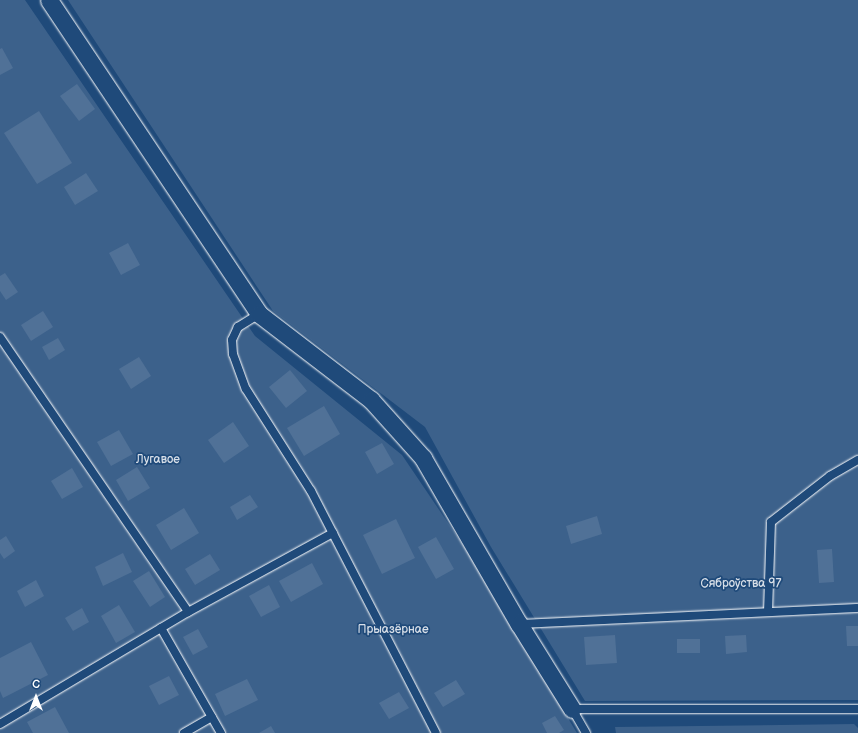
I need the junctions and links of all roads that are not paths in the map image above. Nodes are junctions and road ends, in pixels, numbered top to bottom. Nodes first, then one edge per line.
1 (49, 0) edge
2 (259, 314) junction
3 (0, 337) edge
4 (858, 460) edge
5 (333, 533) junction
6 (858, 608) edge
7 (188, 612) junction
8 (768, 612) junction
9 (519, 624) junction
10 (161, 628) junction
11 (572, 709) junction
12 (856, 710) edge
13 (212, 717) junction
14 (0, 724) edge
15 (184, 733) edge
16 (221, 733) edge
17 (436, 733) edge
18 (586, 733) edge

1 - 2 street
2 - 5 lane
2 - 9 street
3 - 7 lane
4 - 8 lane
5 - 7 lane
5 - 17 lane
6 - 8 lane
7 - 10 lane
8 - 9 lane
9 - 11 street
10 - 13 lane
10 - 14 lane
11 - 12 lane
11 - 18 lane
13 - 15 lane
13 - 16 lane

